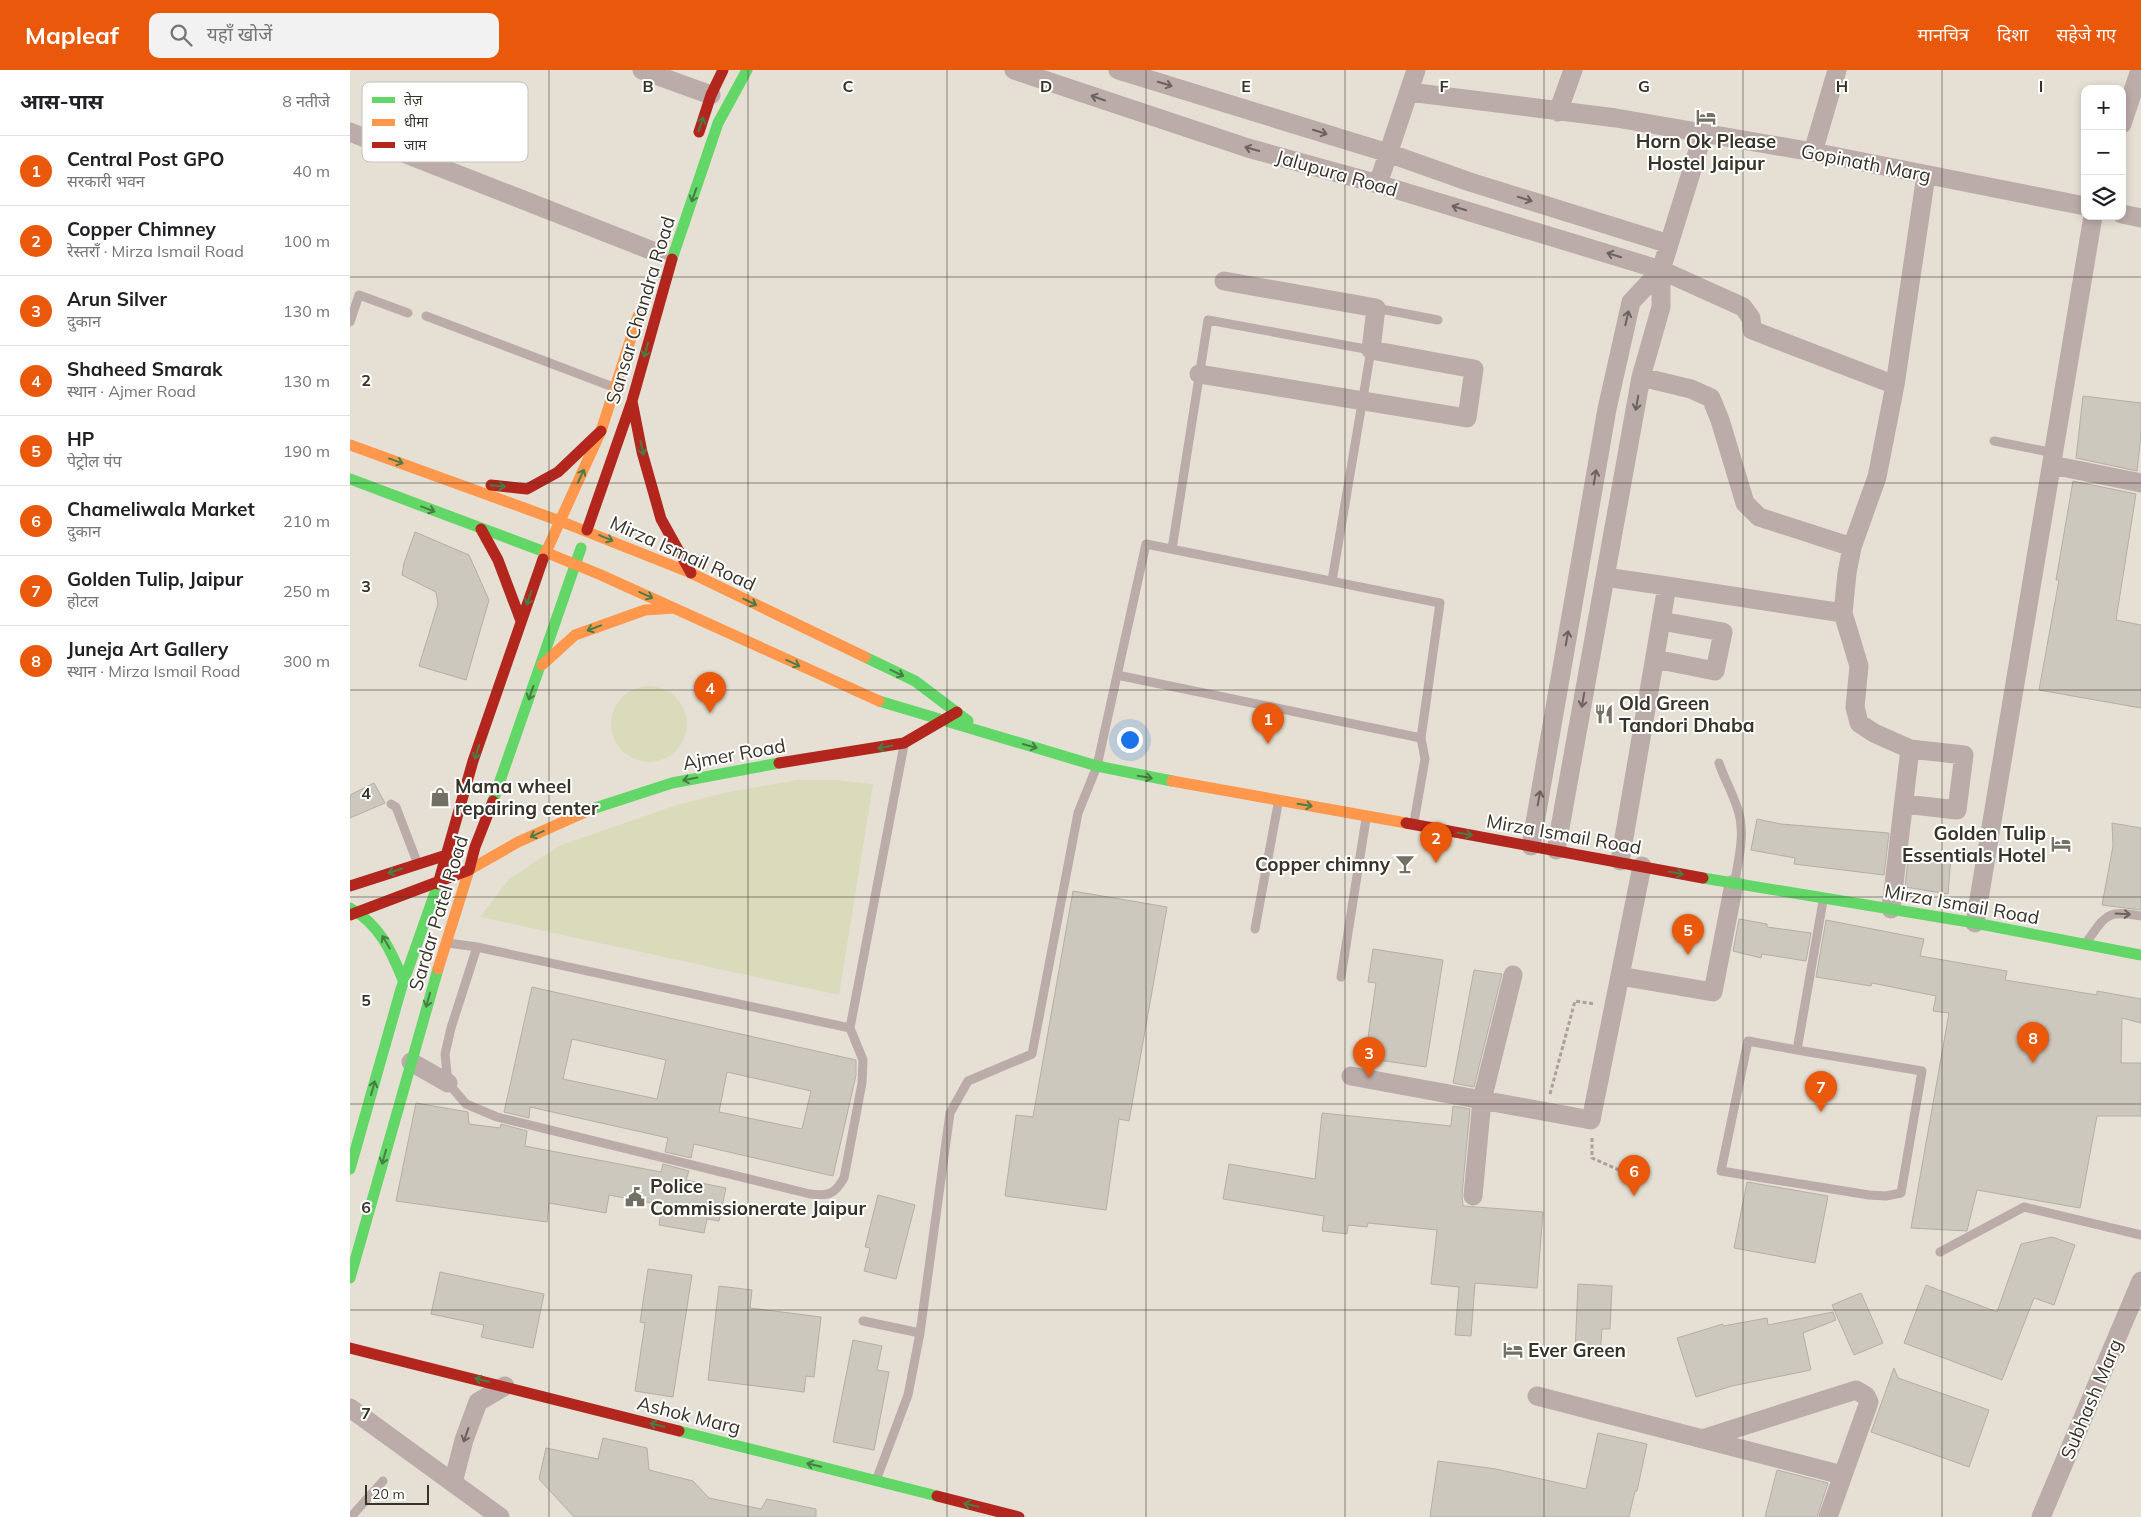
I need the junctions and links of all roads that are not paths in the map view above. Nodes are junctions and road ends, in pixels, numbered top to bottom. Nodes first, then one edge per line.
1 (642, 70) edge
2 (723, 70) edge
3 (747, 70) edge
4 (1014, 70) edge
5 (1118, 70) edge
6 (1416, 70) edge
7 (1573, 70) edge
8 (1837, 70) edge
9 (2140, 70) edge
10 (1409, 92) junction
11 (711, 95) junction
12 (1558, 112) junction
13 (2126, 112) edge
14 (350, 132) edge
15 (1703, 134) junction
16 (362, 137) edge
17 (695, 142) dead end
18 (1813, 152) junction
19 (1388, 153) junction
20 (426, 162) edge
21 (1926, 175) junction
22 (1378, 184) junction
23 (2081, 205) edge
24 (2126, 215) edge
25 (2141, 218) edge
26 (2093, 220) edge
27 (1669, 244) junction
28 (658, 253) dead end
29 (1661, 270) junction
30 (1224, 281) dead end
31 (641, 307) dead end
32 (1376, 308) junction
33 (408, 313) dead end
34 (426, 316) dead end
35 (1438, 320) dead end
36 (350, 322) edge
37 (1371, 350) junction
38 (1199, 374) junction
39 (1642, 377) junction
40 (1895, 385) junction
41 (615, 388) junction
42 (632, 401) junction
43 (1362, 401) junction
44 (601, 431) junction
45 (1994, 441) dead end
46 (350, 445) edge
47 (2053, 459) junction
48 (350, 479) edge
49 (450, 481) junction
50 (2141, 483) edge
51 (560, 521) junction
52 (481, 528) junction
53 (587, 530) junction
54 (1852, 547) junction
55 (1172, 549) junction
56 (545, 552) junction
57 (575, 564) junction
58 (691, 573) junction
59 (1605, 577) junction
60 (1332, 581) junction
61 (1667, 586) junction
62 (674, 608) junction
63 (1843, 613) junction
64 (521, 621) junction
65 (1661, 622) junction
66 (1655, 658) junction
67 (540, 667) junction
68 (1117, 676) junction
69 (956, 712) junction
70 (944, 721) junction
71 (984, 733) junction
72 (1421, 738) junction
73 (904, 743) junction
74 (1910, 749) junction
75 (1719, 763) dead end
76 (1098, 766) junction
77 (1278, 800) junction
78 (391, 804) dead end
79 (1905, 804) junction
80 (1367, 816) junction
81 (1413, 825) junction
82 (518, 842) junction
83 (1531, 846) junction
84 (475, 847) junction
85 (1556, 850) junction
86 (444, 854) junction
87 (1620, 861) junction
88 (418, 863) junction
89 (1642, 866) junction
90 (469, 870) junction
91 (438, 884) junction
92 (1734, 884) junction
93 (350, 886) edge
94 (1824, 898) junction
95 (1891, 909) junction
96 (353, 912) edge
97 (2141, 916) edge
98 (1975, 923) junction
99 (1255, 929) dead end
100 (445, 942) junction
101 (2085, 944) junction
102 (477, 947) junction
103 (2141, 955) edge
104 (1513, 975) dead end
105 (1620, 976) junction
106 (1341, 978) dead end
107 (403, 980) junction
108 (850, 1028) junction
109 (1797, 1050) junction
110 (411, 1062) junction
111 (1351, 1076) dead end
112 (448, 1084) junction
113 (1482, 1100) junction
114 (350, 1169) edge
115 (1473, 1196) dead end
116 (2141, 1235) edge
117 (1940, 1252) dead end
118 (350, 1278) edge
119 (2141, 1281) edge
120 (862, 1321) dead end
121 (920, 1333) junction
122 (350, 1348) edge
123 (505, 1386) junction
124 (1537, 1396) dead end
125 (350, 1408) edge
126 (1702, 1439) junction
127 (1842, 1475) junction
128 (876, 1480) junction
129 (383, 1481) dead end
130 (453, 1483) junction
131 (352, 1517) edge
132 (500, 1517) edge
133 (1019, 1517) edge
134 (1828, 1517) edge
135 (2041, 1517) edge

1 - 11 street
2 - 11 main road
3 -> 42 main road, Sansar Chandra Road
22 -> 4 street, Jalupura Road
5 -> 19 street, Jalupura Road
6 - 10 street
7 - 12 street
8 - 18 street
9 - 13 street
10 - 12 street, Gopinath Marg
10 - 19 street
17 -> 11 main road
12 - 15 street, Gopinath Marg
14 - 16 street
15 - 18 street, Gopinath Marg
15 - 27 street
18 - 21 street, Gopinath Marg
19 - 22 street
19 -> 27 street, Jalupura Road
20 - 28 street
21 - 23 street, Gopinath Marg
21 - 40 street
29 -> 22 street, Jalupura Road
24 - 25 street
26 - 47 street
27 - 29 street
29 - 39 street
29 - 40 street, Jalupura Road
83 -> 29 street
30 - 32 street
31 - 41 main road, Sansar Chandra Road
32 - 35 lane
32 - 37 street
33 - 36 lane
34 - 41 lane
37 - 38 lane
37 - 43 lane
37 - 43 street
38 - 43 street
38 - 55 lane
39 - 54 street
39 -> 59 street
40 - 54 street
41 - 44 main road, Sansar Chandra Road
42 - 53 main road, Sansar Chandra Road
42 -> 58 main road
43 - 60 lane
49 -> 44 main road
51 -> 44 main road, Sansar Chandra Road
45 - 47 lane
46 -> 49 main road, Mirza Ismail Road
47 - 50 street
47 - 98 street
48 -> 52 main road
49 - 51 main road, Mirza Ismail Road
51 - 53 main road, Mirza Ismail Road
51 - 56 main road, Sansar Chandra Road
52 - 56 main road
52 - 64 main road
53 - 57 main road, Sansar Chandra Road
53 -> 58 main road, Mirza Ismail Road
54 - 63 street
55 - 60 lane
55 - 68 lane
56 - 57 main road, Mirza Ismail Road
56 -> 64 main road, Sardar Patel Road
57 -> 62 main road, Mirza Ismail Road
57 - 67 main road, Sardar Patel Road
58 -> 69 main road, Mirza Ismail Road
59 - 61 street
59 -> 85 street
60 - 72 lane
61 - 63 street
61 - 65 street
62 -> 67 main road
62 -> 70 main road, Mirza Ismail Road
63 - 74 street
64 -> 86 main road, Sardar Patel Road
65 - 66 street
65 - 66 street
66 - 87 street
67 -> 84 main road, Sardar Patel Road
68 - 72 lane
68 - 76 lane
69 - 70 main road, Ajmer Road
69 - 71 main road, Mirza Ismail Road
70 - 71 main road, Mirza Ismail Road
70 - 73 main road, Ajmer Road
71 -> 76 main road, Mirza Ismail Road
72 - 81 lane
73 -> 82 main road, Ajmer Road
73 - 108 lane
74 - 79 street
74 - 79 street
75 - 92 lane
76 -> 77 main road, Mirza Ismail Road
76 - 121 lane
77 -> 80 main road, Mirza Ismail Road
77 - 99 lane
78 - 88 lane
79 - 95 street
80 - 81 main road, Mirza Ismail Road
80 - 106 lane
81 -> 83 main road, Mirza Ismail Road
82 - 84 main road, Ajmer Road
82 - 90 main road, Ajmer Road
83 - 85 main road, Mirza Ismail Road
84 - 86 main road, Ajmer Road
84 - 90 main road, Sardar Patel Road
85 - 87 main road, Mirza Ismail Road
86 - 88 main road, Ajmer Road
86 - 91 main road, Sardar Patel Road
87 - 89 main road, Mirza Ismail Road
88 -> 93 main road, Ajmer Road
89 -> 92 main road, Mirza Ismail Road
89 - 105 street
90 - 91 main road, Ajmer Road
90 - 100 main road, Sardar Patel Road
91 - 96 main road, Ajmer Road
91 - 107 main road, Sardar Patel Road
92 - 94 main road, Mirza Ismail Road
92 - 105 street
94 - 95 main road, Mirza Ismail Road
94 - 109 lane
95 - 98 main road, Mirza Ismail Road
107 -> 96 main road
101 -> 97 lane
98 - 101 main road, Mirza Ismail Road
100 - 102 lane
100 -> 110 main road, Sardar Patel Road
101 - 103 main road, Mirza Ismail Road
102 - 108 lane
102 - 112 lane
104 - 113 street
105 - 113 street
114 -> 107 main road, Sardar Patel Road
108 - 112 lane
109 - 109 lane
110 - 112 street
110 -> 118 main road, Sardar Patel Road
111 - 113 street
113 - 115 street
116 - 117 lane
119 - 135 street, Subhash Marg
120 - 121 lane
121 - 128 lane
123 -> 122 main road, Ashok Marg
128 -> 123 main road, Ashok Marg
123 -> 130 street
124 - 126 street
125 - 130 street
126 - 127 street
126 - 127 street
127 - 134 street
133 -> 128 main road, Ashok Marg
129 - 131 lane
130 - 132 street

